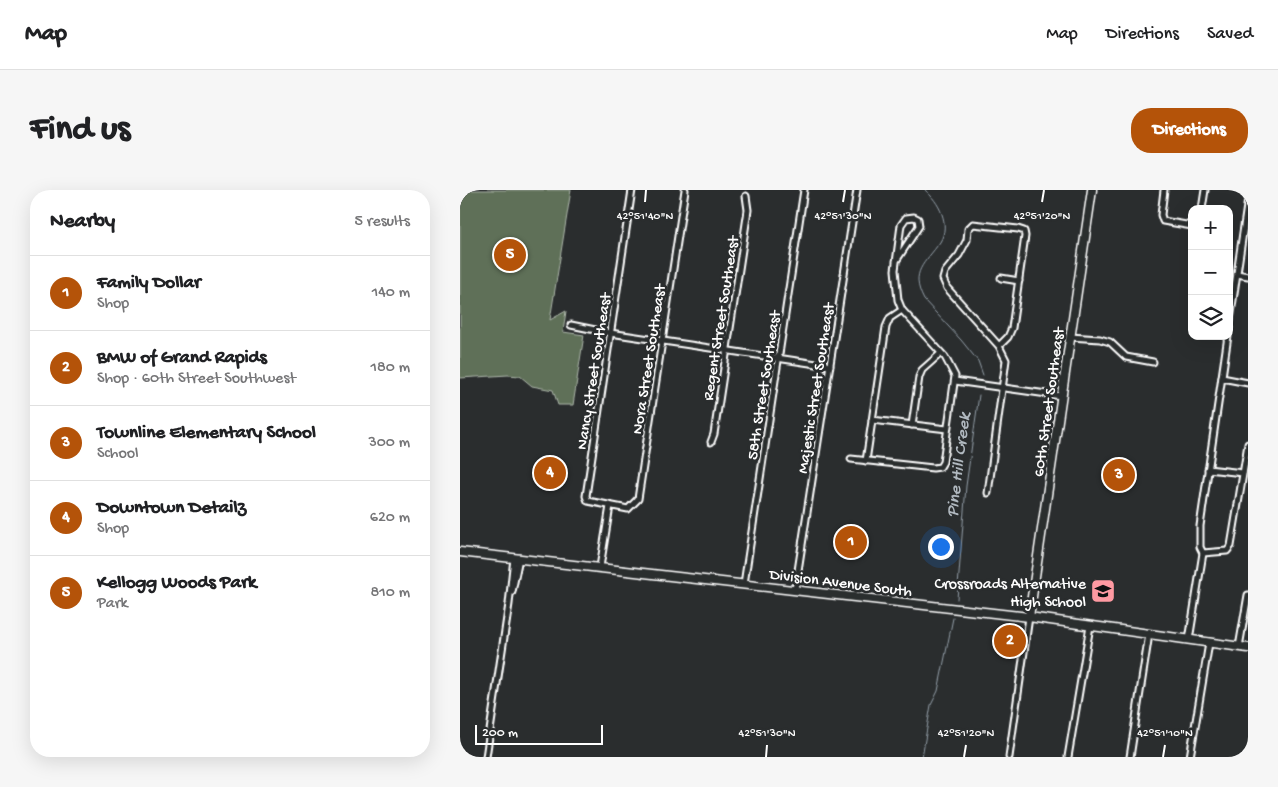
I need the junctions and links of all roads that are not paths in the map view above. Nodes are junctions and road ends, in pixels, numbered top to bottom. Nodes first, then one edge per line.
1 (632, 190) edge
2 (685, 190) edge
3 (804, 190) edge
4 (857, 190) edge
5 (1092, 190) edge
6 (1164, 190) edge
7 (1205, 190) edge
8 (746, 196) dead end
9 (1248, 199) edge
10 (1203, 205) edge
11 (1188, 225) edge
12 (896, 261) junction
13 (1237, 274) junction
14 (1248, 276) edge
15 (1000, 278) dead end
16 (1019, 281) junction
17 (1233, 300) edge
18 (902, 310) junction
19 (571, 325) dead end
20 (610, 333) junction
21 (1070, 337) junction
22 (1227, 340) edge
23 (662, 341) junction
24 (999, 346) junction
25 (727, 351) junction
26 (940, 354) junction
27 (779, 358) junction
28 (1153, 362) dead end
29 (830, 366) junction
30 (1222, 378) junction
31 (955, 381) junction
32 (1248, 383) edge
33 (1003, 387) junction
34 (1062, 396) junction
35 (872, 420) junction
36 (912, 424) junction
37 (947, 429) junction
38 (711, 442) dead end
39 (1248, 444) edge
40 (851, 459) dead end
41 (866, 461) junction
42 (1208, 469) junction
43 (1244, 473) junction
44 (988, 493) dead end
45 (610, 506) junction
46 (460, 552) edge
47 (1203, 553) junction
48 (516, 558) junction
49 (600, 567) junction
50 (744, 584) junction
51 (795, 590) junction
52 (1248, 595) edge
53 (1029, 617) junction
54 (1090, 626) junction
55 (1149, 634) junction
56 (1189, 640) junction
57 (1209, 643) junction
58 (1239, 647) junction
59 (1248, 648) edge
60 (486, 757) edge
61 (1009, 757) edge
62 (1068, 757) edge
63 (1130, 757) edge
64 (1190, 757) edge

1 - 20 street, Nancy Street Southeast
2 - 23 street, Nora Street Southeast
3 - 27 street, 58th Street Southeast
4 - 29 street, Majestic Street Southeast
5 - 21 main road, 60th Street Southeast
6 - 11 street
7 - 10 street
8 - 25 street, Regent Street Southeast
9 - 13 street
12 - 12 street
12 - 18 street
13 - 14 street
13 - 17 street
15 - 16 street
16 - 24 street
16 - 24 street
18 - 26 street
18 - 35 street
19 - 20 street
20 - 23 street
20 - 45 street, Nancy Street Southeast
21 - 28 street
21 - 34 main road, 60th Street Southeast
22 - 30 street
23 - 25 street
23 - 45 street, Nora Street Southeast
24 - 33 street
25 - 27 street
25 - 38 street, Regent Street Southeast
26 - 31 street
26 - 36 street
27 - 29 street
27 - 50 street, 58th Street Southeast
29 - 51 street, Majestic Street Southeast
30 - 32 street
30 - 42 street
31 - 33 street
31 - 37 street
33 - 34 street
33 - 44 street
34 - 53 main road, 60th Street Southeast
35 - 36 street
35 - 41 street
36 - 37 street
37 - 41 street
39 - 43 street
40 - 41 street
42 - 43 street
42 - 47 street
43 - 47 street
45 - 49 street
46 - 48 main road, Division Avenue South
47 - 56 street
48 - 49 main road, Division Avenue South
48 - 60 street
49 - 50 main road, Division Avenue South
50 - 51 main road, Division Avenue South
51 - 53 main road, Division Avenue South
52 - 58 street
53 - 54 main road, Division Avenue South
53 - 61 street
54 - 55 main road, Division Avenue South
54 - 62 street
55 - 56 main road, Division Avenue South
55 - 63 street
56 - 57 main road, Division Avenue South
57 - 58 main road, Division Avenue South
57 - 64 street
58 - 59 main road, Division Avenue South

